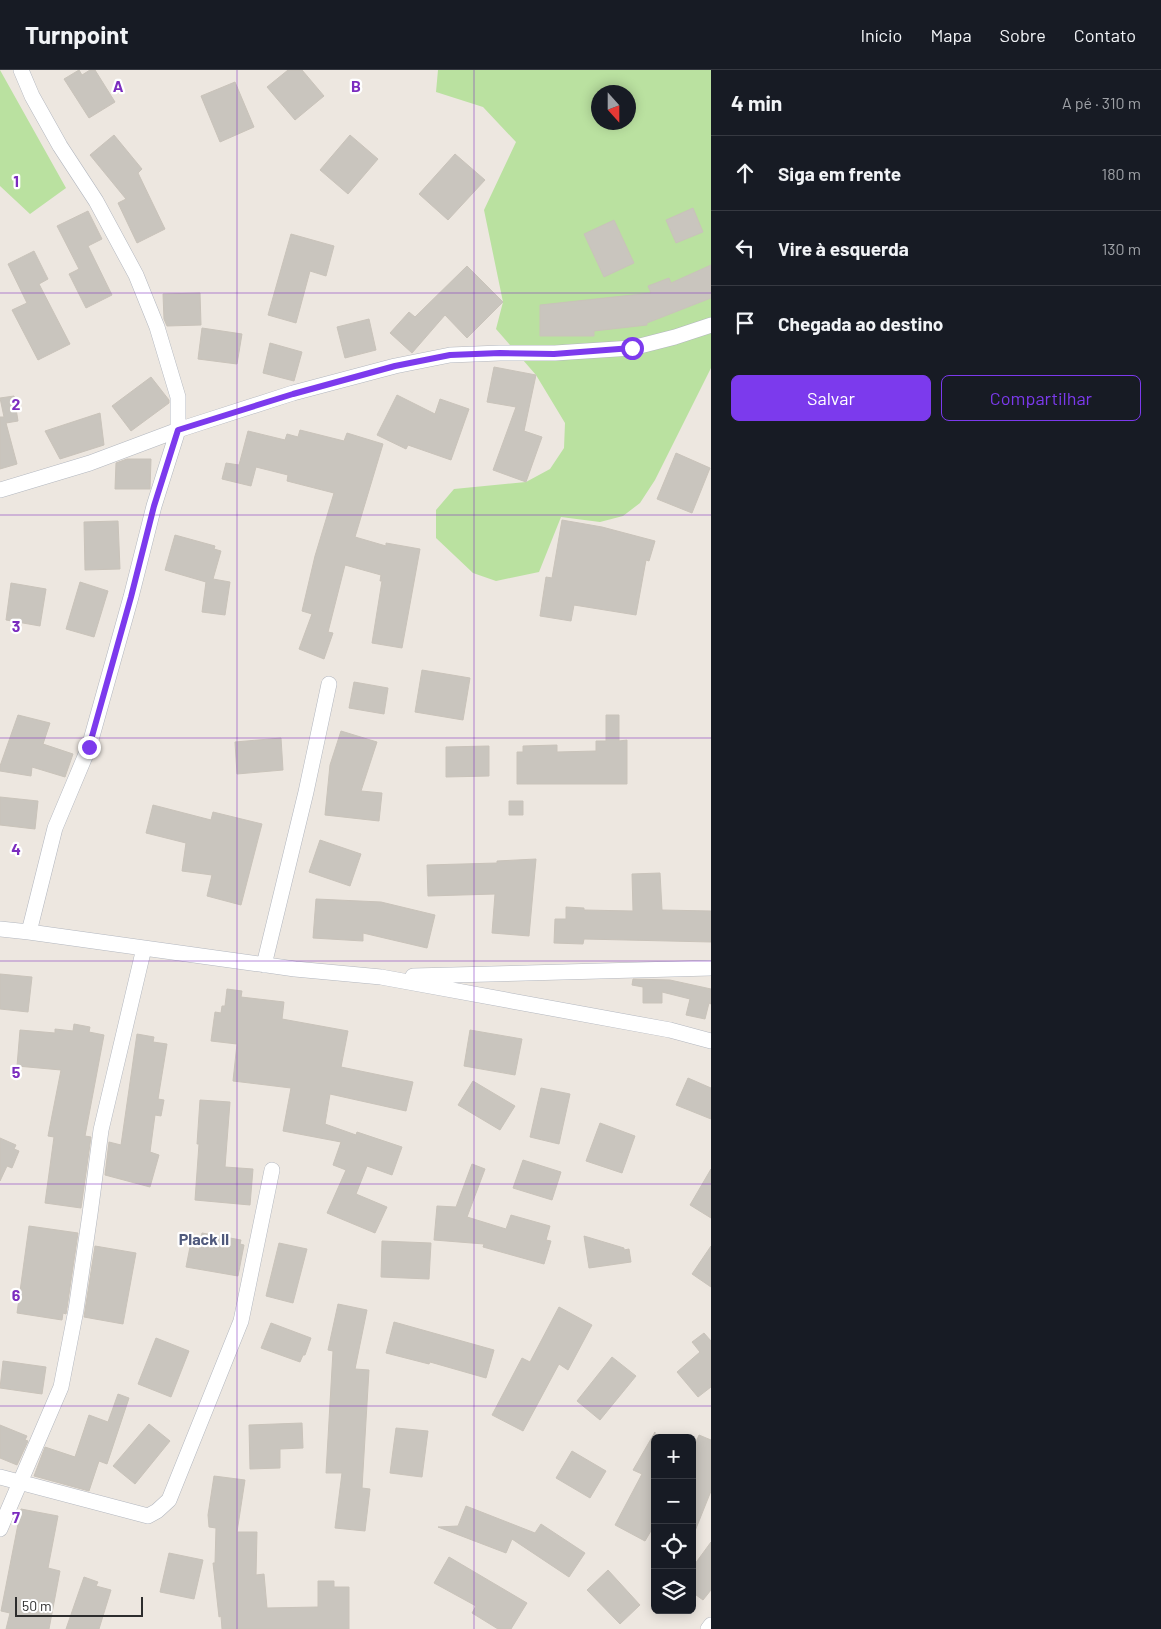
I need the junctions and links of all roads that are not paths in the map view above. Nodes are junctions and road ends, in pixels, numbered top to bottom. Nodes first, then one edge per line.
1 (21, 70) edge
2 (711, 325) edge
3 (178, 430) junction
4 (0, 490) edge
5 (330, 684) dead end
6 (0, 929) edge
7 (29, 932) junction
8 (144, 948) junction
9 (264, 964) junction
10 (711, 968) edge
11 (381, 977) junction
12 (711, 1042) edge
13 (272, 1170) dead end
14 (0, 1477) edge
15 (19, 1483) junction
16 (0, 1529) edge
17 (711, 1625) edge
18 (708, 1629) edge

1 - 3 street
2 - 3 street
3 - 4 street
3 - 7 street
5 - 9 street
6 - 7 street
7 - 8 street
8 - 9 street
8 - 15 street
9 - 11 street
10 - 11 street
11 - 12 street
13 - 15 street
14 - 15 street
15 - 16 street
17 - 18 street

